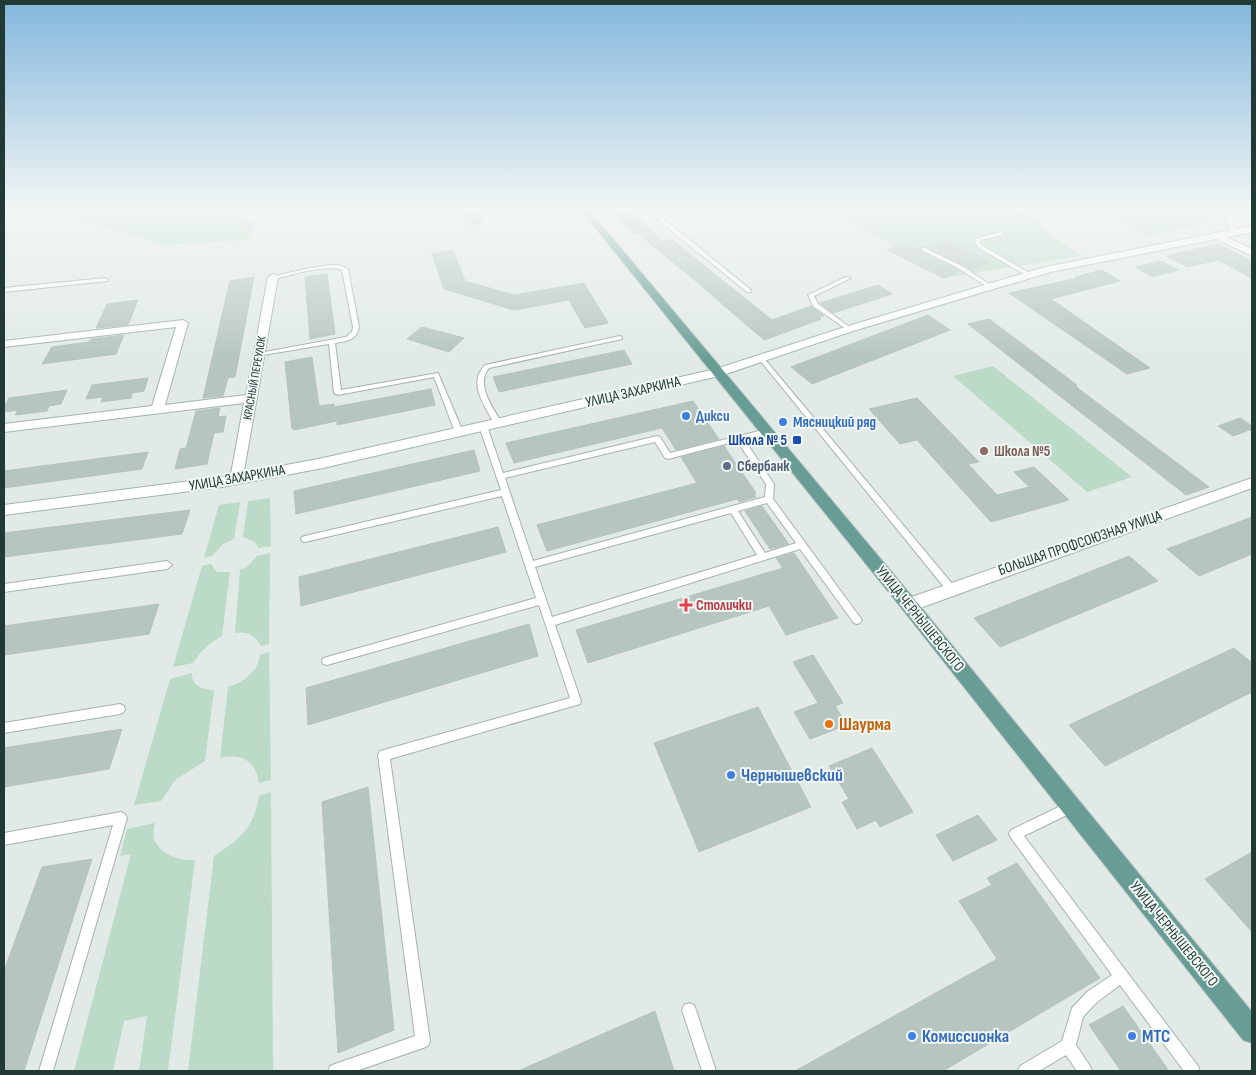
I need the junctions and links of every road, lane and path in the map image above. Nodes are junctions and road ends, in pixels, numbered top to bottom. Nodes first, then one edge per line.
1 (628, 260) edge
2 (710, 260) edge
3 (947, 260) edge
4 (1003, 260) edge
5 (1092, 260) edge
6 (1028, 275) junction
7 (273, 278) joint
8 (848, 278) dead end
9 (105, 280) dead end
10 (990, 287) junction
11 (4, 290) edge
12 (749, 292) dead end
13 (849, 329) junction
14 (620, 338) dead end
15 (332, 342) junction
16 (4, 344) edge
17 (259, 355) junction
18 (761, 358) junction
19 (719, 372) junction
20 (252, 398) junction
21 (157, 410) junction
22 (498, 423) junction
23 (483, 426) junction
24 (4, 428) edge
25 (767, 431) junction
26 (459, 432) junction
27 (739, 438) junction
28 (500, 476) junction
29 (237, 479) junction
30 (1252, 483) edge
31 (505, 492) junction
32 (769, 499) junction
33 (732, 509) junction
34 (4, 510) edge
35 (305, 539) dead end
36 (802, 545) junction
37 (764, 557) junction
38 (167, 565) dead end
39 (530, 565) junction
40 (4, 588) edge
41 (951, 589) junction
42 (542, 600) junction
43 (909, 605) junction
44 (857, 620) dead end
45 (550, 622) junction
46 (328, 661) dead end
47 (120, 709) dead end
48 (4, 728) edge
49 (1072, 807) junction
50 (4, 839) edge
51 (1122, 976) junction
52 (689, 1010) dead end
53 (1252, 1031) edge
54 (1068, 1046) junction
55 (46, 1071) edge
56 (335, 1071) edge
57 (710, 1071) edge
58 (1025, 1071) edge
59 (1085, 1071) edge
60 (1193, 1071) edge

1 - 19 main road, УЛИЦА ЧЕРНЫШЕВСКОГО
2 - 12 lane
3 - 10 lane
4 - 6 lane
5 - 6 street, УЛИЦА ЗАХАРКИНА
6 - 10 street, УЛИЦА ЗАХАРКИНА
7 - 15 lane
7 - 17 street, КРАСНЫЙ ПЕРЕУЛОК
8 - 13 lane
9 - 11 lane
10 - 13 street, УЛИЦА ЗАХАРКИНА
13 - 18 street, УЛИЦА ЗАХАРКИНА
14 - 22 lane
15 - 17 lane
15 - 26 lane
16 - 21 street
17 - 20 street, КРАСНЫЙ ПЕРЕУЛОК
18 - 19 street, УЛИЦА ЗАХАРКИНА
18 - 41 lane
19 - 22 street, УЛИЦА ЗАХАРКИНА
19 - 25 main road, УЛИЦА ЧЕРНЫШЕВСКОГО
20 - 21 street
20 - 29 street, КРАСНЫЙ ПЕРЕУЛОК
21 - 24 street
22 - 23 street, УЛИЦА ЗАХАРКИНА
23 - 26 street, УЛИЦА ЗАХАРКИНА
23 - 28 lane
25 - 27 lane
25 - 43 main road, УЛИЦА ЧЕРНЫШЕВСКОГО
26 - 29 street, УЛИЦА ЗАХАРКИНА
27 - 28 lane
27 - 32 lane
28 - 31 lane
29 - 34 street, УЛИЦА ЗАХАРКИНА
30 - 41 street, БОЛЬШАЯ ПРОФСОЮЗНАЯ УЛИЦА
31 - 35 lane
31 - 39 lane
32 - 33 lane
32 - 36 lane
33 - 37 lane
33 - 39 lane
36 - 37 lane
36 - 44 lane
37 - 45 lane
38 - 40 lane
39 - 42 lane
41 - 43 street, БОЛЬШАЯ ПРОФСОЮЗНАЯ УЛИЦА
42 - 45 lane
42 - 46 lane
43 - 49 main road, УЛИЦА ЧЕРНЫШЕВСКОГО
45 - 56 lane
47 - 48 lane
49 - 51 lane
49 - 53 main road, УЛИЦА ЧЕРНЫШЕВСКОГО
50 - 55 lane
51 - 54 lane
51 - 60 lane
52 - 57 lane
54 - 58 lane
54 - 59 lane

